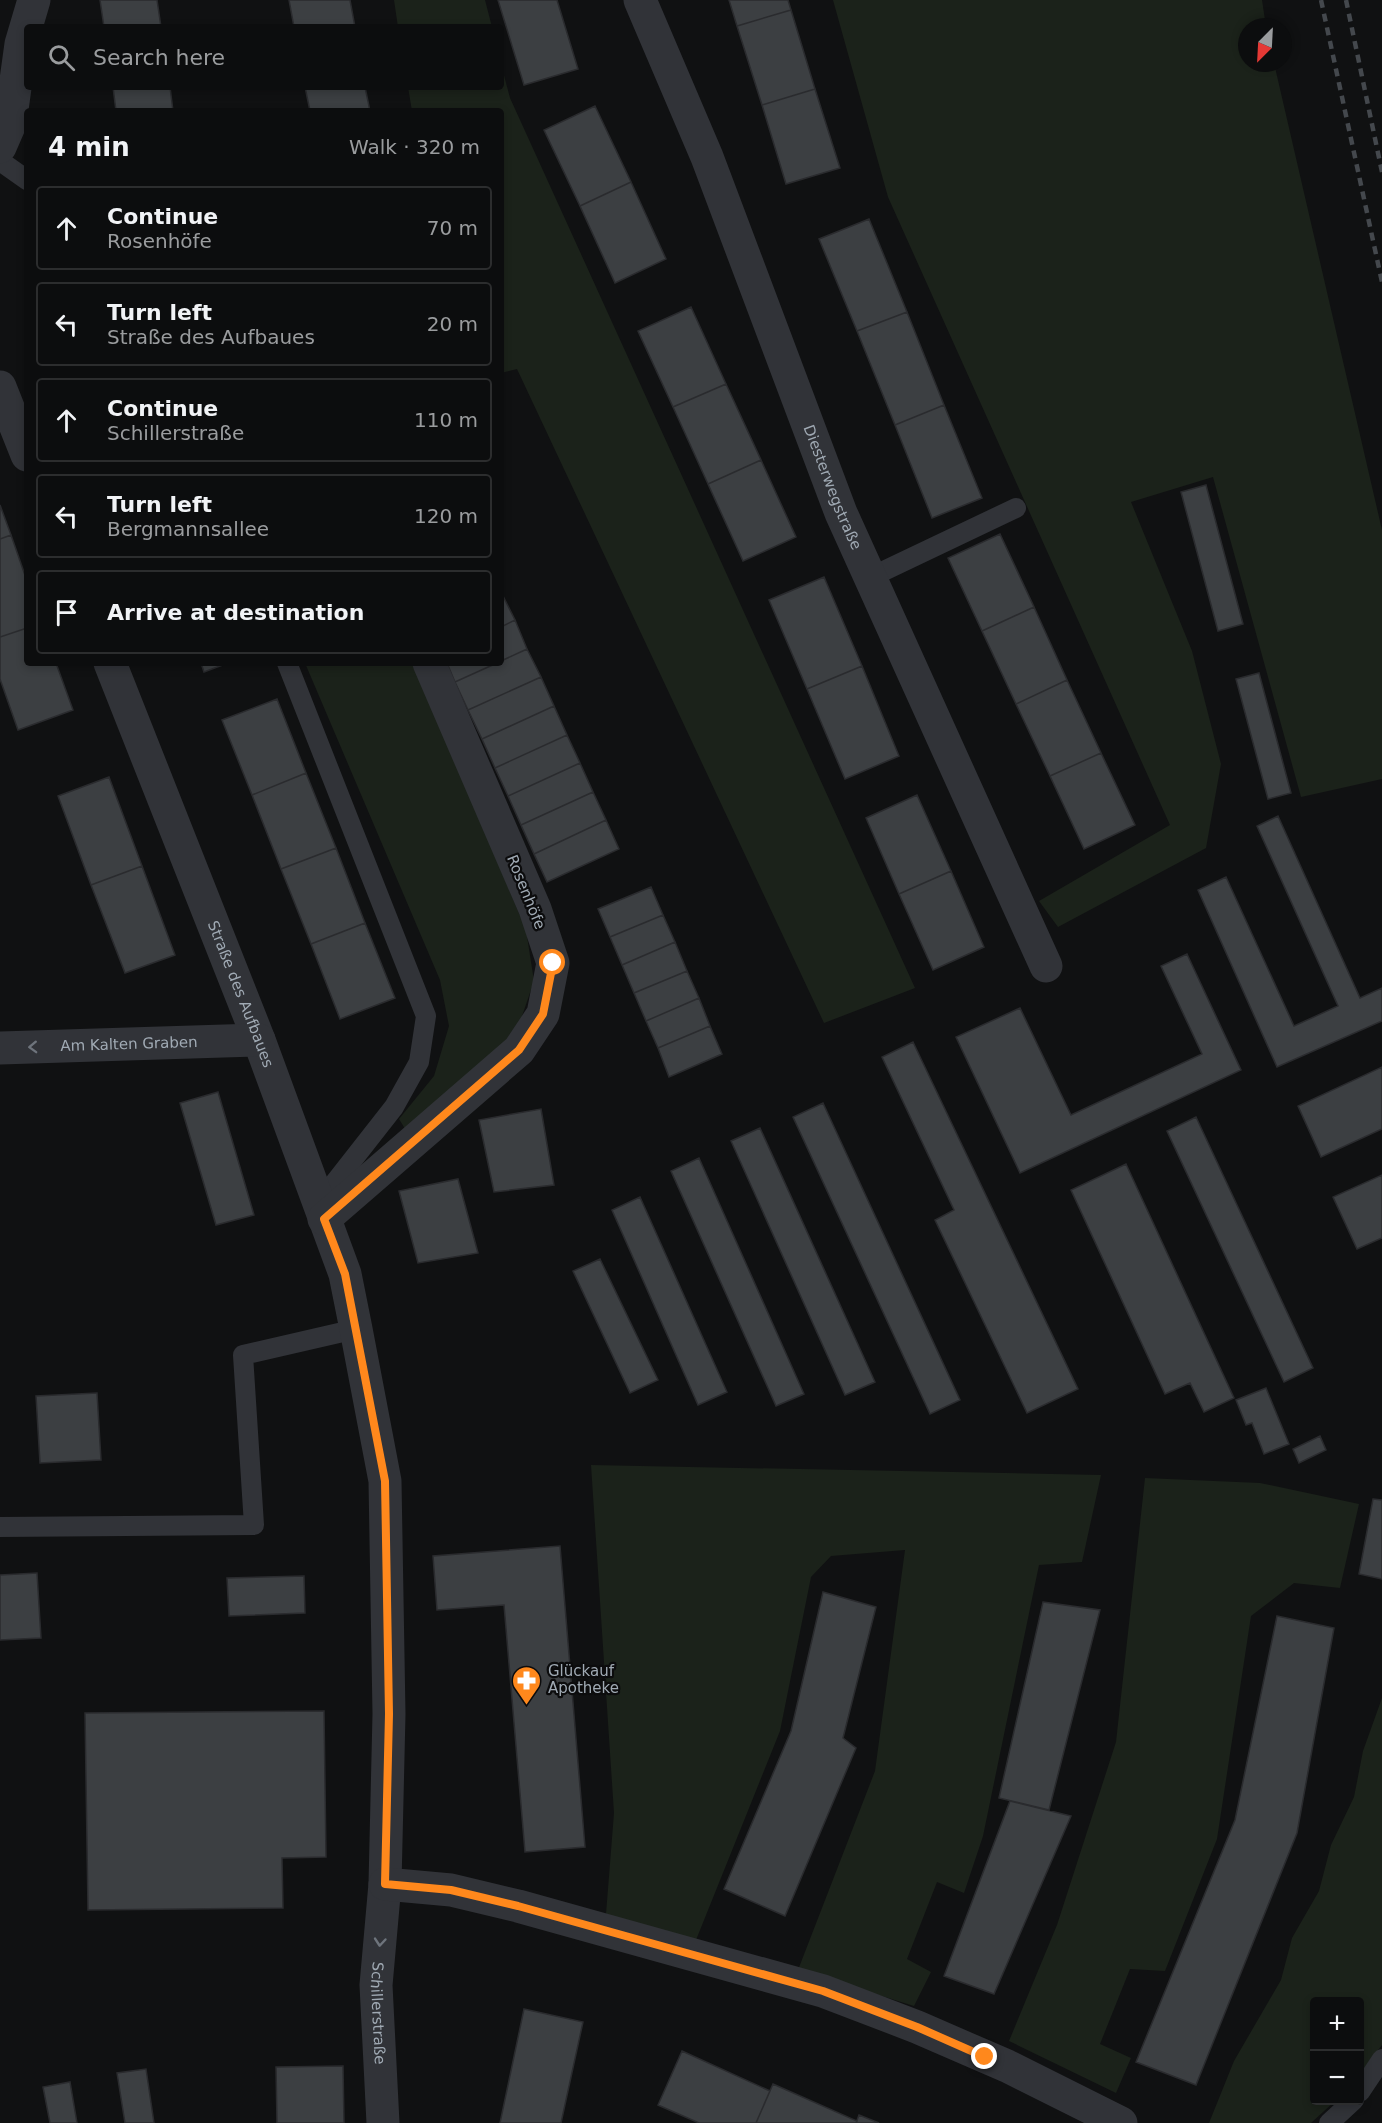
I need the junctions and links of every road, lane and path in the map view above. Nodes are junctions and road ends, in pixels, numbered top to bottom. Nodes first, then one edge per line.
1 (34, 0) edge
2 (640, 0) edge
3 (27, 24) edge
4 (24, 34) edge
5 (0, 147) edge
6 (0, 161) edge
7 (24, 178) edge
8 (0, 387) edge
9 (24, 447) edge
10 (1016, 508) dead end
11 (871, 577) junction
12 (111, 666) edge
13 (288, 666) edge
14 (430, 666) edge
15 (1046, 966) dead end
16 (259, 1040) junction
17 (0, 1048) edge
18 (321, 1212) junction
19 (356, 1329) junction
20 (0, 1527) edge
21 (385, 1884) junction
22 (1382, 2059) edge
23 (1364, 2085) edge
24 (1349, 2105) edge
25 (383, 2123) edge
26 (1120, 2123) edge
27 (1329, 2123) edge

1 - 3 street
2 - 11 street, Diesterwegstraße
4 - 5 street
6 - 7 lane
8 - 9 street
10 - 11 lane
11 - 15 street, Diesterwegstraße
12 - 16 street, Straße des Aufbaues
13 - 18 lane
14 - 18 street, Rosenhöfe
16 -> 17 street, Am Kalten Graben
16 - 18 street, Straße des Aufbaues
18 - 19 street, Straße des Aufbaues
19 - 20 lane
19 - 21 street, Schillerstraße
21 -> 25 street, Schillerstraße
21 - 26 street
22 - 23 lane
24 - 27 lane

